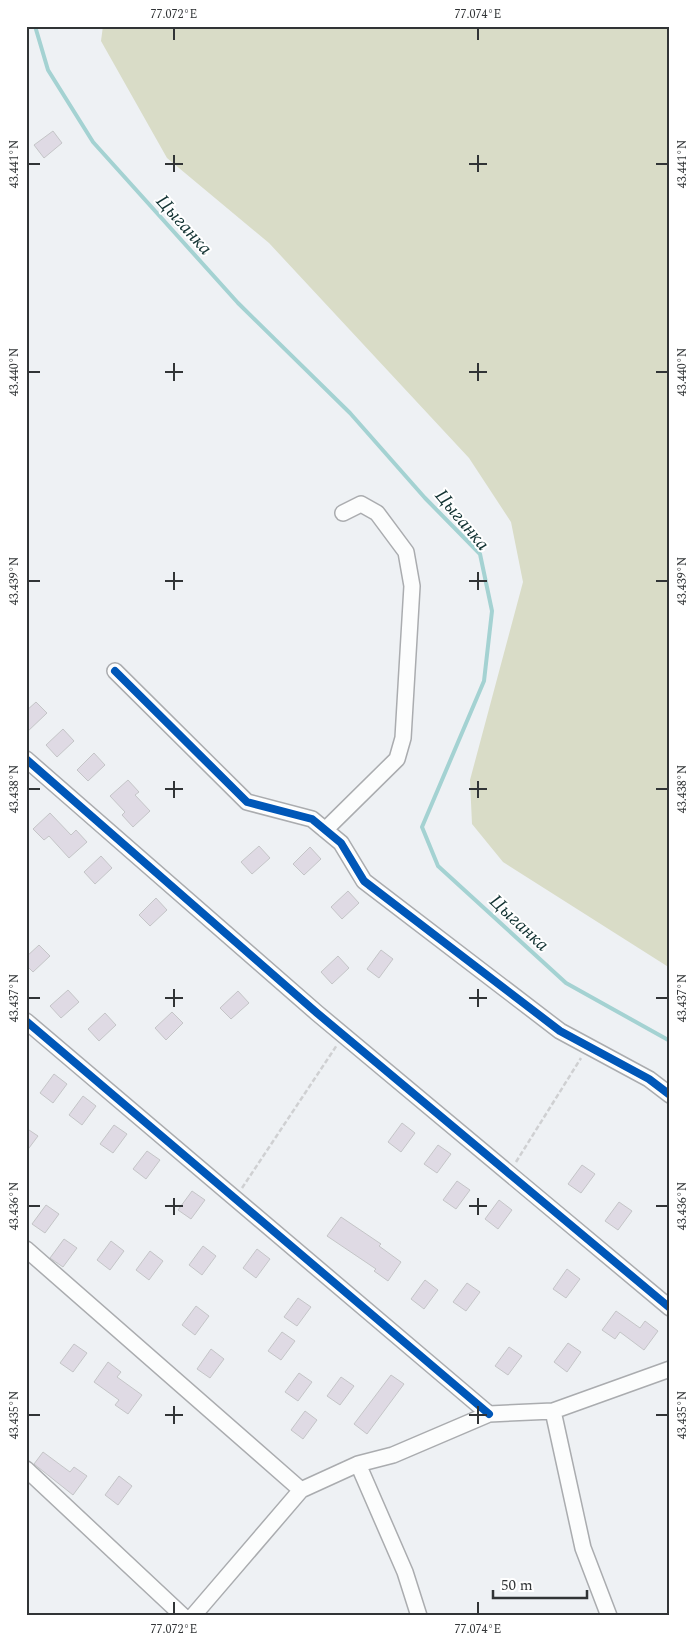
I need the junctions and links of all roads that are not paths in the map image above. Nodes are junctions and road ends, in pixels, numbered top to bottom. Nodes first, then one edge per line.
1 (343, 513) dead end
2 (115, 671) dead end
3 (28, 764) edge
4 (325, 830) junction
5 (26, 1021) edge
6 (670, 1095) edge
7 (26, 1249) edge
8 (670, 1308) edge
9 (670, 1369) edge
10 (553, 1411) junction
11 (489, 1414) junction
12 (358, 1464) junction
13 (26, 1469) edge
14 (301, 1490) junction
15 (183, 1616) edge
16 (193, 1616) edge
17 (419, 1616) edge
18 (609, 1616) edge

1 - 4 street
2 - 4 street
3 - 8 street
4 - 6 street
5 - 11 street
7 - 14 street
9 - 10 street
10 - 11 street
10 - 18 street
11 - 12 street
12 - 14 street
12 - 17 street
13 - 15 street
14 - 16 street

